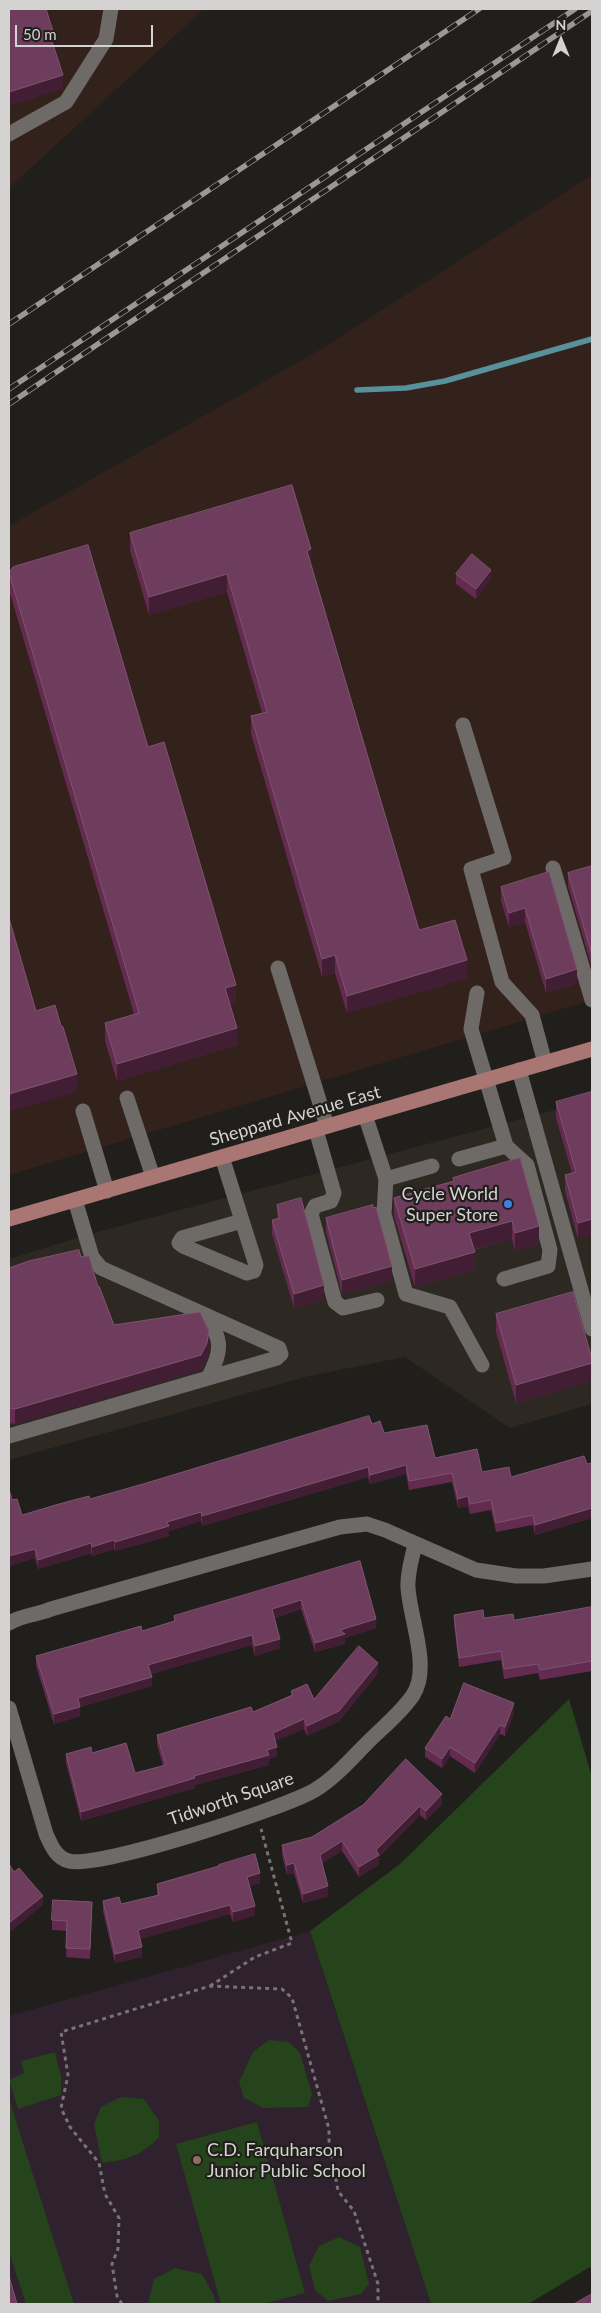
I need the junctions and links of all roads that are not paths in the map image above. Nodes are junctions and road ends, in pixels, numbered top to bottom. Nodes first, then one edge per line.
1 (111, 9) edge
2 (9, 134) edge
3 (463, 725) dead end
4 (553, 868) dead end
5 (278, 968) dead end
6 (477, 993) dead end
7 (592, 1000) edge
8 (592, 1049) edge
9 (545, 1063) junction
10 (519, 1070) junction
11 (488, 1080) junction
12 (127, 1098) dead end
13 (83, 1112) dead end
14 (365, 1115) junction
15 (321, 1128) junction
16 (506, 1146) junction
17 (222, 1157) junction
18 (459, 1159) dead end
19 (432, 1166) dead end
20 (153, 1177) junction
21 (386, 1179) junction
22 (107, 1191) junction
23 (75, 1200) junction
24 (9, 1219) edge
25 (242, 1221) junction
26 (504, 1279) dead end
27 (377, 1300) dead end
28 (206, 1316) junction
29 (592, 1329) edge
30 (482, 1365) dead end
31 (208, 1378) junction
32 (9, 1436) edge
33 (415, 1544) junction
34 (592, 1568) edge
35 (9, 1623) edge
36 (9, 1708) edge

1 - 2 street
3 - 9 street
4 - 7 street
5 - 15 street
6 - 11 street
8 - 9 main road, Sheppard Avenue East
9 - 10 main road, Sheppard Avenue East
10 - 11 main road, Sheppard Avenue East
10 - 29 street
11 - 14 main road, Sheppard Avenue East
11 - 16 street
12 - 20 street
13 - 22 street
14 - 15 main road, Sheppard Avenue East
14 - 21 street
15 - 17 main road, Sheppard Avenue East
15 - 27 street
16 - 18 street
16 - 26 street
17 - 20 main road, Sheppard Avenue East
17 - 25 street
19 - 21 street
20 - 22 main road, Sheppard Avenue East
21 - 30 street
22 - 23 main road, Sheppard Avenue East
23 - 24 main road, Sheppard Avenue East
23 - 28 street
25 - 25 street
28 - 31 street
28 - 31 street
31 - 32 street
33 - 34 street
33 - 35 street
33 - 36 street, Tidworth Square

